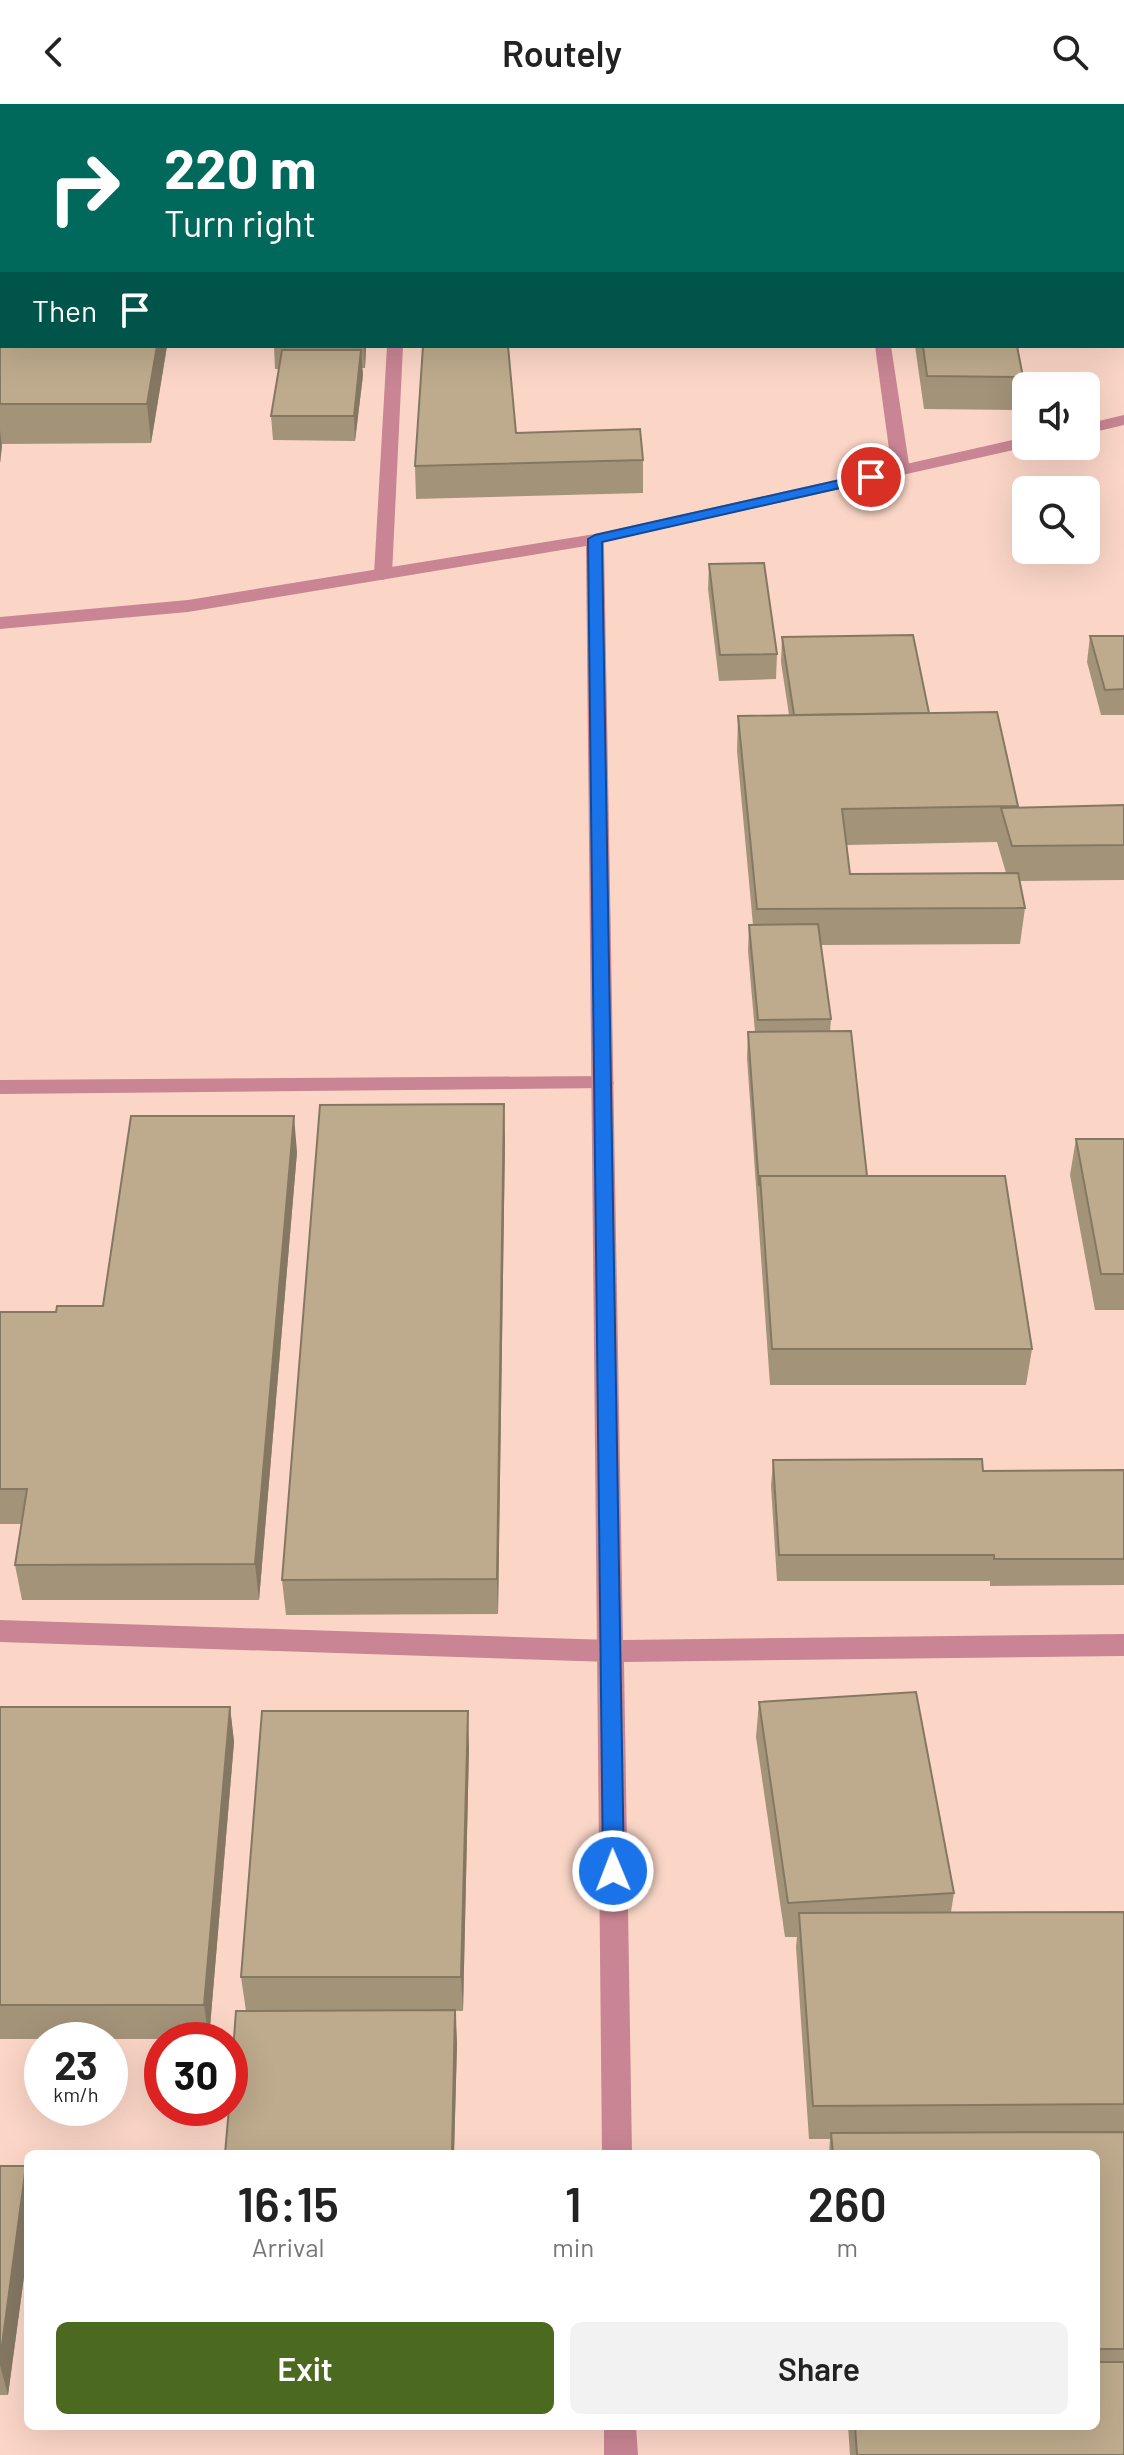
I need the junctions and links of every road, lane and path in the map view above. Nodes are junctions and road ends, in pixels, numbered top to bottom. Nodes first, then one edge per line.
1 (395, 348) edge
2 (883, 348) edge
3 (1124, 420) edge
4 (1100, 426) edge
5 (1012, 445) edge
6 (901, 471) junction
7 (595, 539) junction
8 (383, 574) junction
9 (0, 623) edge
10 (603, 1083) junction
11 (0, 1087) edge
12 (0, 1631) edge
13 (1124, 1645) edge
14 (611, 1651) junction
15 (617, 2150) edge
16 (620, 2430) edge
17 (621, 2455) edge

1 - 8 street
2 - 6 street
3 - 4 street
5 - 6 street
6 - 7 street
7 - 8 street
7 - 10 street
8 - 9 street
10 - 11 street
10 - 14 street
12 - 14 street
13 - 14 street
14 - 15 street
16 - 17 street

